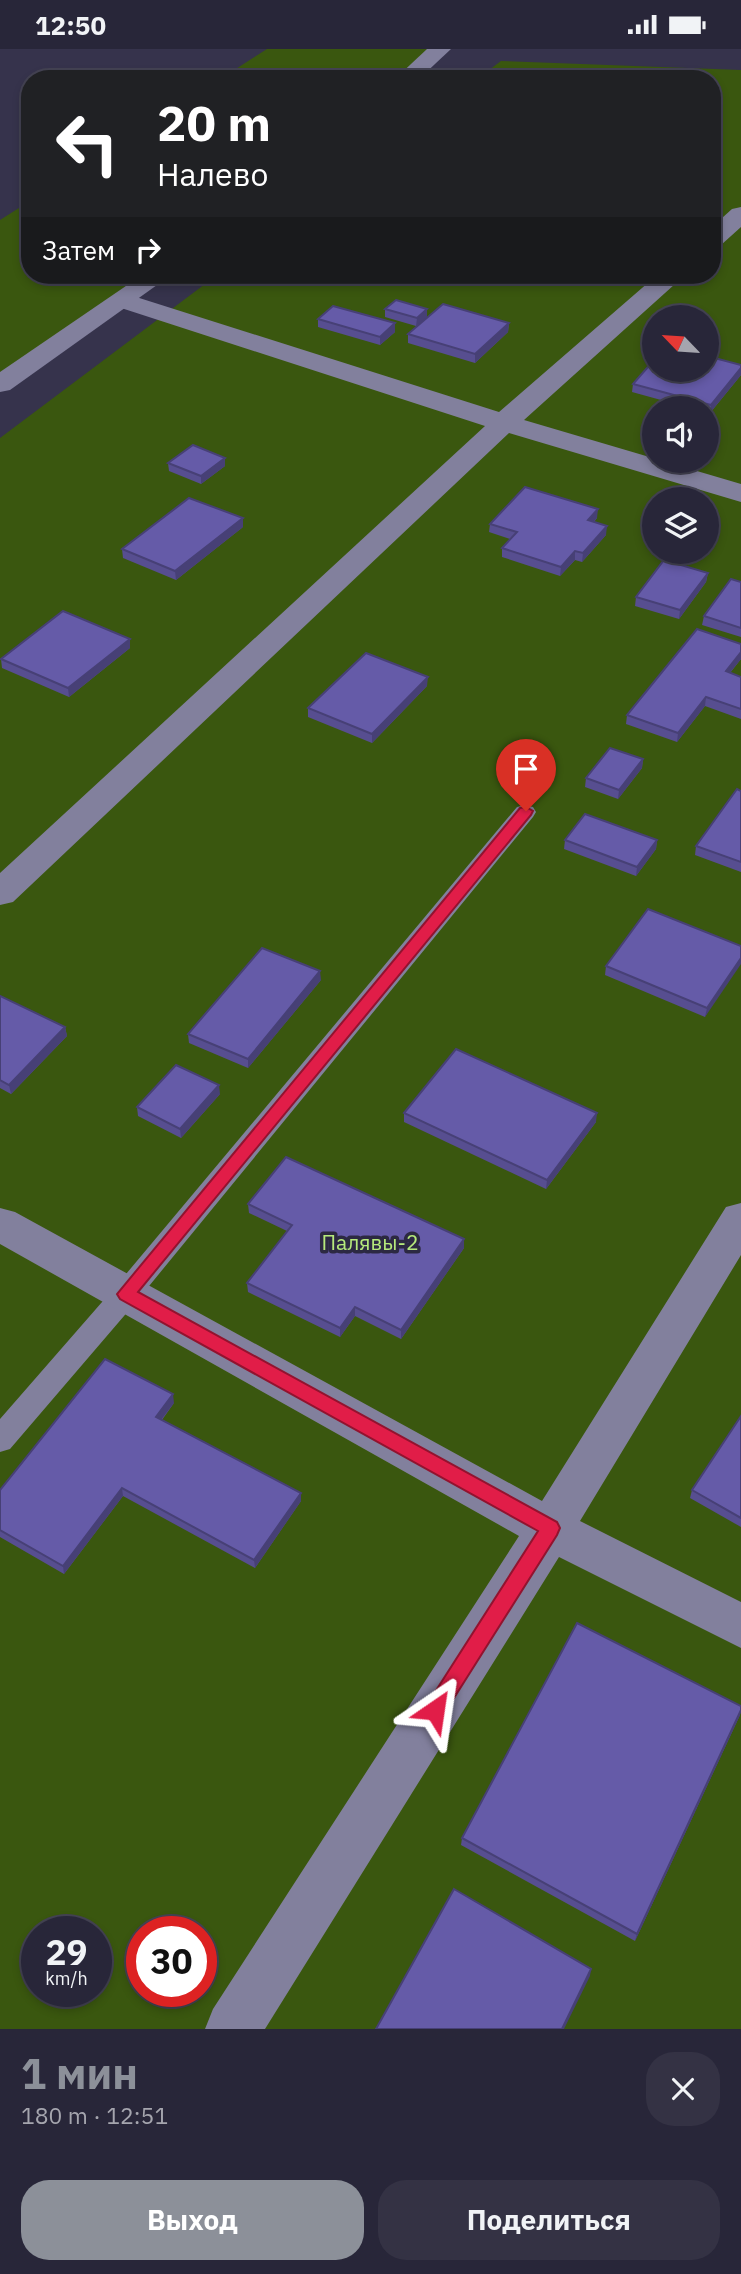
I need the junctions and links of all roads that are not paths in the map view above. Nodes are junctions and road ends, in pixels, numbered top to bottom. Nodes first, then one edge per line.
1 (440, 49) edge
2 (416, 70) edge
3 (741, 214) edge
4 (721, 232) edge
5 (146, 284) edge
6 (662, 284) edge
7 (124, 300) junction
8 (0, 384) edge
9 (504, 423) junction
10 (741, 492) edge
11 (526, 811) dead end
12 (0, 893) edge
13 (741, 1219) edge
14 (0, 1224) edge
15 (126, 1294) junction
16 (0, 1440) edge
17 (550, 1528) junction
18 (741, 1626) edge
19 (233, 2029) edge

1 - 2 street
3 - 4 street
5 - 7 street
6 - 9 street
7 - 8 street
7 - 9 street
9 - 10 street
9 - 12 street
11 - 15 lane
13 - 17 street
14 - 15 street
15 - 16 lane
15 - 17 street
17 - 18 street
17 - 19 street

